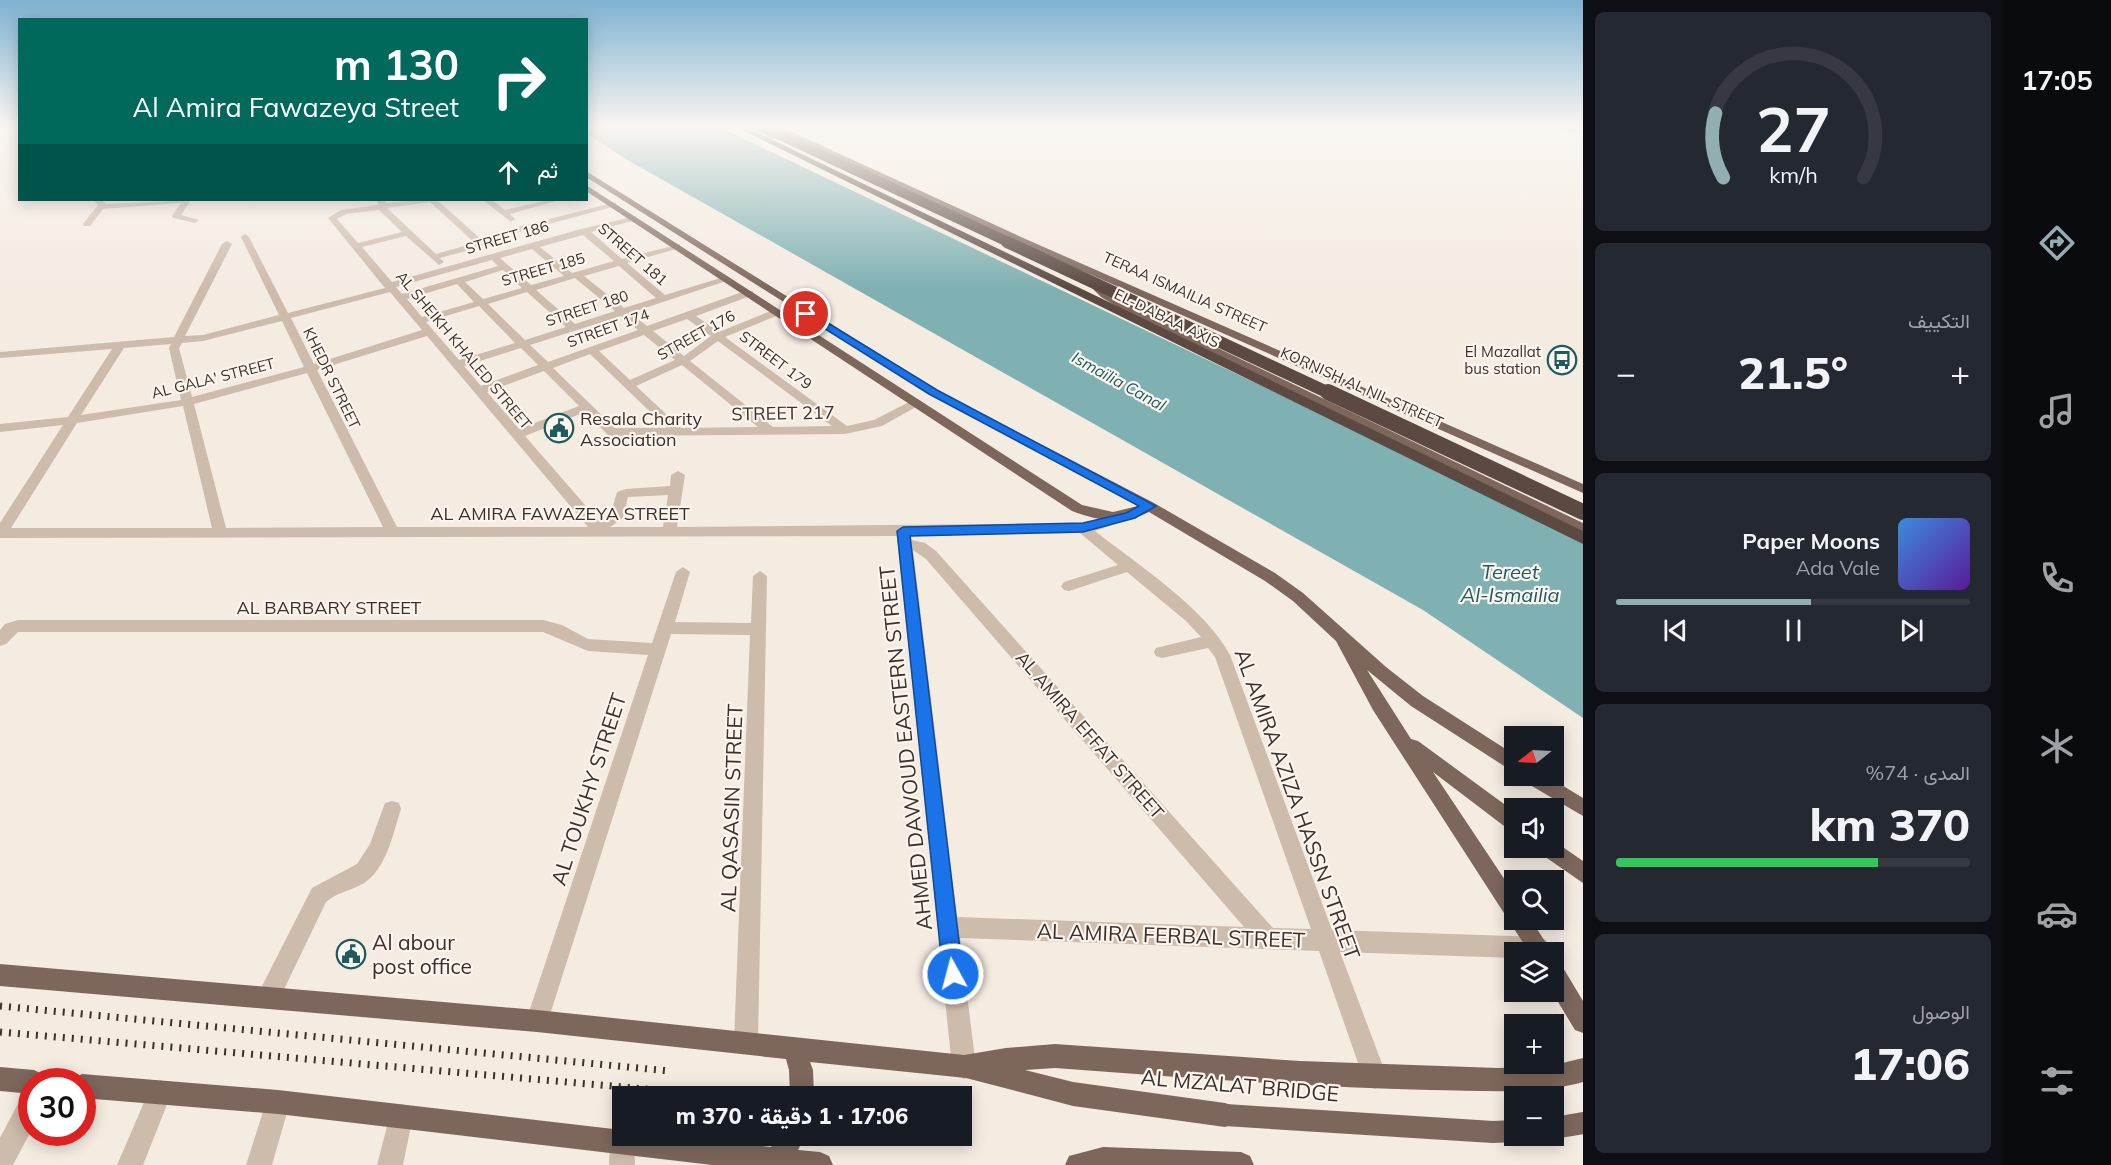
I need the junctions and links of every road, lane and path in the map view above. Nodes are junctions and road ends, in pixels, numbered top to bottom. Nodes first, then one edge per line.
1 (598, 180) edge
2 (850, 180) edge
3 (868, 180) edge
4 (876, 180) edge
5 (891, 180) edge
6 (588, 190) edge
7 (157, 201) edge
8 (185, 201) edge
9 (342, 201) edge
10 (405, 201) edge
11 (434, 201) edge
12 (488, 201) edge
13 (552, 201) edge
14 (382, 202) edge
15 (100, 203) edge
16 (613, 204) junction
17 (356, 210) junction
18 (503, 213) junction
19 (633, 218) junction
20 (195, 220) dead end
21 (87, 224) dead end
22 (523, 228) junction
23 (584, 231) junction
24 (408, 233) junction
25 (245, 237) dead end
26 (227, 244) dead end
27 (481, 244) junction
28 (355, 246) junction
29 (534, 246) junction
30 (677, 246) junction
31 (434, 257) junction
32 (493, 257) junction
33 (620, 263) junction
34 (504, 267) junction
35 (448, 270) junction
36 (574, 276) junction
37 (727, 279) junction
38 (458, 280) junction
39 (1094, 285) junction
40 (529, 289) junction
41 (393, 291) junction
42 (749, 293) junction
43 (663, 299) junction
44 (480, 303) junction
45 (623, 311) junction
46 (777, 312) junction
47 (689, 315) junction
48 (285, 317) junction
49 (418, 321) junction
50 (573, 328) junction
51 (647, 330) junction
52 (428, 332) junction
53 (718, 336) junction
54 (176, 341) junction
55 (522, 344) junction
56 (120, 345) junction
57 (592, 350) junction
58 (0, 355) edge
59 (684, 360) junction
60 (456, 365) junction
61 (545, 367) junction
62 (309, 369) junction
63 (629, 385) junction
64 (478, 391) junction
65 (186, 402) junction
66 (917, 403) junction
67 (586, 408) junction
68 (74, 420) junction
69 (0, 428) edge
70 (845, 430) junction
71 (770, 431) junction
72 (678, 432) junction
73 (516, 435) junction
74 (678, 475) dead end
75 (1583, 489) edge
76 (675, 490) junction
77 (1583, 504) edge
78 (1149, 506) junction
79 (1583, 513) edge
80 (1118, 518) junction
81 (1083, 528) junction
82 (598, 530) junction
83 (1583, 530) edge
84 (392, 531) junction
85 (669, 531) junction
86 (220, 532) junction
87 (0, 533) edge
88 (904, 538) junction
89 (1583, 538) edge
90 (1130, 566) junction
91 (683, 572) dead end
92 (760, 576) dead end
93 (1069, 586) dead end
94 (665, 628) junction
95 (759, 629) junction
96 (1336, 630) junction
97 (0, 640) edge
98 (1212, 641) junction
99 (658, 649) junction
100 (1162, 652) dead end
101 (1402, 738) junction
102 (1504, 758) edge
103 (1548, 786) edge
104 (1583, 808) edge
105 (392, 809) dead end
106 (1504, 815) edge
107 (1562, 858) edge
108 (1583, 873) edge
109 (1504, 896) edge
110 (947, 927) junction
111 (1268, 938) junction
112 (1326, 940) junction
113 (1504, 948) edge
114 (0, 975) edge
115 (1564, 991) edge
116 (268, 998) junction
117 (537, 1021) junction
118 (1583, 1022) edge
119 (746, 1042) junction
120 (794, 1049) junction
121 (964, 1067) junction
122 (1583, 1070) edge
123 (1375, 1077) junction
124 (0, 1078) edge
125 (18, 1080) edge
126 (802, 1086) edge
127 (96, 1087) edge
128 (160, 1092) junction
129 (278, 1102) junction
130 (401, 1116) junction
131 (1583, 1123) edge
132 (1564, 1126) edge
133 (18, 1129) edge
134 (1504, 1131) edge
135 (786, 1146) edge
136 (622, 1154) edge
137 (777, 1160) junction
138 (0, 1163) edge
139 (130, 1165) edge
140 (259, 1165) edge
141 (390, 1165) edge
142 (820, 1165) edge
143 (1078, 1165) edge
144 (1234, 1165) edge

1 - 78 main road
2 - 89 highway, EL-DABAA AXIS
3 - 39 main road, TERAA ISMAILIA STREET
4 - 79 highway, EL-DABAA AXIS, bridge
5 - 75 main road, TERAA ISMAILIA STREET
6 - 16 main road
7 - 15 street
8 - 20 street
9 - 17 street
10 - 14 street
11 - 27 street
12 - 18 street
13 - 18 street
14 - 17 street
14 - 24 street
15 - 21 street
16 - 19 main road
16 - 22 street
17 - 28 street, AL SHEIKH KHALED STREET
18 - 22 street
19 - 23 street, STREET 186
19 - 30 main road
22 - 27 street
23 - 29 street, STREET 186
23 - 33 street, STREET 181
24 - 28 street
24 - 31 street
25 - 48 street, KHEDR STREET
26 - 54 street
27 - 31 street
28 - 41 street, AL SHEIKH KHALED STREET
29 - 32 street, STREET 186
29 - 36 street
30 - 33 street, STREET 185
30 - 37 main road
31 - 35 street
32 - 34 street
32 - 35 street, STREET 186
33 - 36 street, STREET 185
33 - 43 street, STREET 181
34 - 38 street
34 - 40 street
35 - 41 street, STREET 186
36 - 40 street, STREET 185
36 - 45 street
37 - 42 main road
37 - 43 street, STREET 180
38 - 41 street
38 - 44 street
39 - 77 main road, KORNISH AL NIL STREET
39 - 83 main road
40 - 44 street, STREET 185
40 - 50 street
41 - 48 street
41 - 49 street, AL SHEIKH KHALED STREET
42 - 46 main road
42 - 47 street, STREET 174
43 - 45 street, STREET 180
44 - 49 street, STREET 185
44 - 55 street
45 - 50 street, STREET 180
45 - 51 street
46 - 53 street, STREET 176
46 - 66 main road
47 - 51 street, STREET 174
47 - 53 street, STREET 179
48 - 54 street
48 - 62 street, KHEDR STREET
49 - 52 street, AL SHEIKH KHALED STREET
50 - 55 street, STREET 180
51 - 57 street, STREET 174
51 - 59 street
52 - 60 street, AL SHEIKH KHALED STREET
52 - 62 street, AL GALA' STREET
53 - 59 street, STREET 176
53 - 70 street, STREET 179
54 - 56 street
54 - 65 street
55 - 60 street, STREET 180
55 - 61 street
56 - 58 street
56 - 68 street
57 - 61 street, STREET 174
57 - 63 street
59 - 63 street, STREET 176
59 - 71 street
60 - 64 street, AL SHEIKH KHALED STREET
61 - 64 street, STREET 174
61 - 67 street
62 - 65 street, AL GALA' STREET
62 - 84 street, KHEDR STREET
63 - 72 street
64 - 73 street, AL SHEIKH KHALED STREET
65 - 68 street, AL GALA' STREET
65 - 86 street
66 - 70 street, STREET 217
66 - 80 main road
67 - 72 street, STREET 217
67 - 73 street
68 - 69 street, AL GALA' STREET
68 - 87 street
70 - 71 street, STREET 217
71 - 72 street, STREET 217
73 - 82 street, AL SHEIKH KHALED STREET
74 - 76 street
76 - 82 street
76 - 85 street
78 - 80 main road
78 - 96 main road
80 - 81 street, AL AMIRA FAWAZEYA STREET
81 - 88 street, AL AMIRA FAWAZEYA STREET
81 - 90 street, AL AMIRA AZIZA HASSN STREET
82 - 84 street, AL AMIRA FAWAZEYA STREET
82 - 85 street, AL AMIRA FAWAZEYA STREET
84 - 86 street, AL AMIRA FAWAZEYA STREET
85 - 88 street, AL AMIRA FAWAZEYA STREET
86 - 87 street, AL AMIRA FAWAZEYA STREET
88 - 110 street, AHMED DAWOUD EASTERN STREET
88 - 111 street, AL AMIRA EFFAT STREET
90 - 93 street
90 - 98 street, AL AMIRA AZIZA HASSN STREET
91 - 94 street, AL TOUKHY STREET
92 - 95 street, AL QASASIN STREET
94 - 95 street
94 - 99 street, AL TOUKHY STREET
95 - 119 street, AL QASASIN STREET
96 - 101 main road
96 - 102 main road
97 - 99 street, AL BARBARY STREET
98 - 100 street
98 - 112 street, AL AMIRA AZIZA HASSN STREET
99 - 117 street, AL TOUKHY STREET
101 - 106 main road
101 - 109 main road
103 - 104 main road
105 - 116 street
107 - 108 main road
110 - 111 street, AL AMIRA FERBAL STREET
110 - 121 street, AHMED DAWOUD EASTERN STREET
111 - 112 street, AL AMIRA FERBAL STREET
112 - 113 street, AL AMIRA FERBAL STREET
112 - 123 street, AL AMIRA AZIZA HASSN STREET
114 - 116 main road
115 - 118 main road
116 - 117 main road
117 - 119 main road
119 - 120 main road
120 - 121 main road
120 - 126 main road
121 - 123 main road
121 - 134 main road, AL MZALAT BRIDGE, bridge
122 - 123 main road
124 - 125 main road
127 - 128 main road
128 - 129 main road
128 - 139 street
129 - 130 main road
129 - 140 street
130 - 136 main road
130 - 141 street
131 - 132 main road, bridge
133 - 138 street
135 - 137 main road
136 - 137 main road
137 - 142 main road
143 - 144 main road

